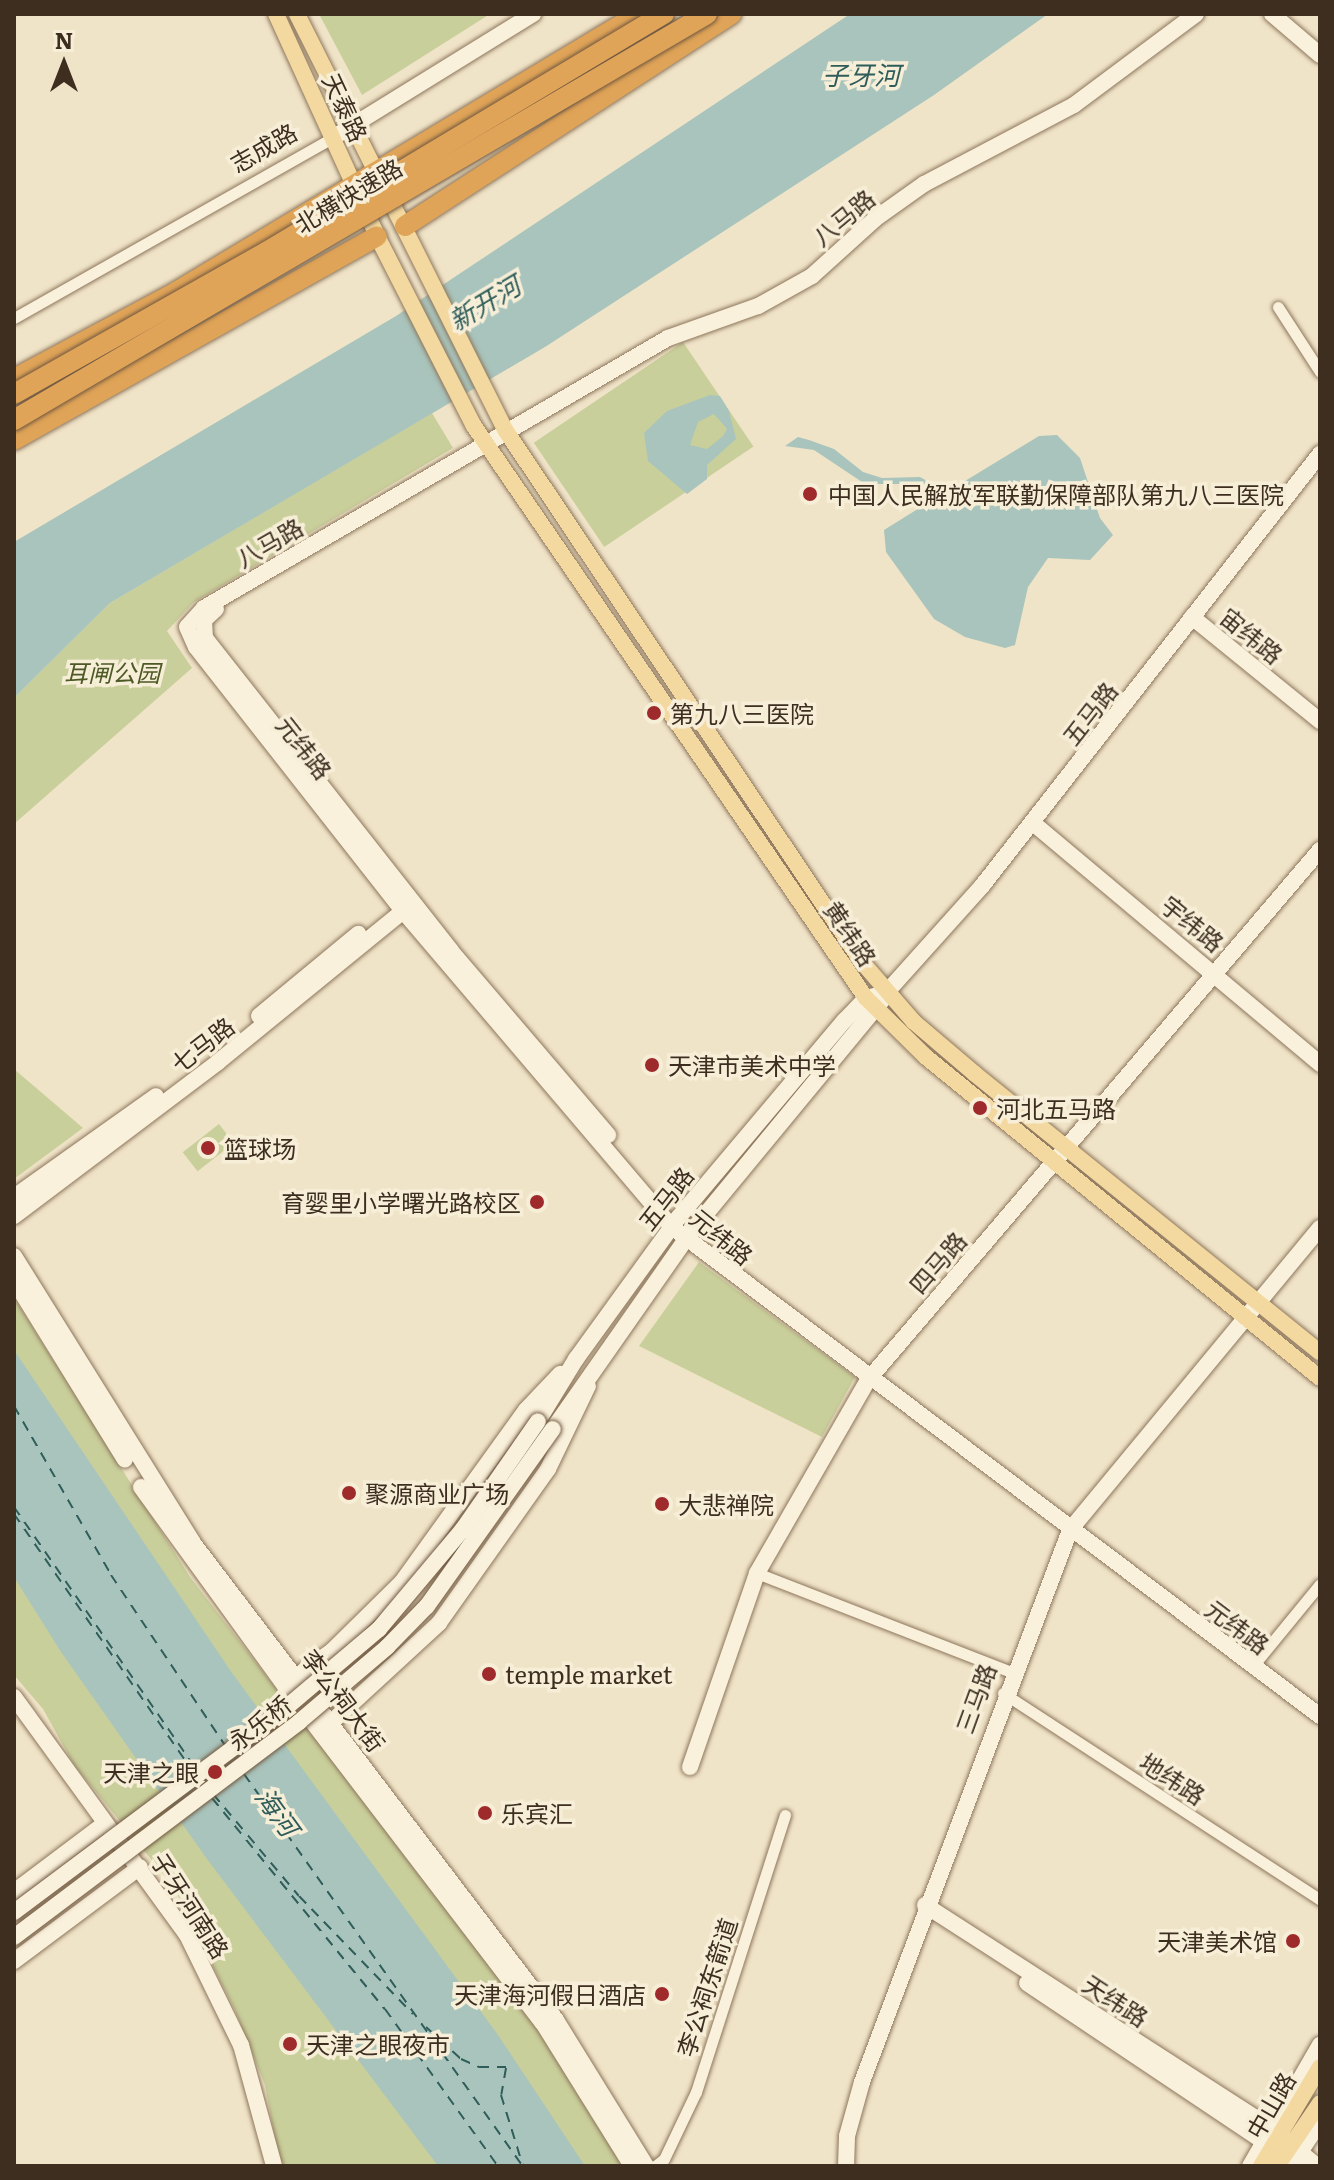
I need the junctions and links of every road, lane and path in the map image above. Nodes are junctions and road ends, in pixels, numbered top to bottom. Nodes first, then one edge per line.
1 (276, 14) edge
2 (297, 14) edge
3 (533, 14) edge
4 (639, 14) edge
5 (664, 14) edge
6 (707, 14) edge
7 (731, 14) edge
8 (1196, 14) edge
9 (1272, 14) edge
10 (1320, 55) edge
11 (353, 125) junction
12 (334, 137) junction
13 (377, 170) junction
14 (354, 184) junction
15 (405, 226) junction
16 (377, 236) junction
17 (1278, 307) dead end
18 (14, 318) edge
19 (1320, 372) edge
20 (14, 379) edge
21 (14, 394) edge
22 (486, 394) joint
23 (462, 406) joint
24 (14, 420) edge
25 (506, 431) junction
26 (14, 440) edge
27 (487, 447) junction
28 (1320, 454) edge
29 (1192, 617) junction
30 (194, 626) joint
31 (1320, 721) edge
32 (1033, 823) junction
33 (1320, 850) edge
34 (405, 903) junction
35 (1216, 973) junction
36 (886, 993) junction
37 (866, 998) junction
38 (877, 1012) junction
39 (1320, 1064) edge
40 (1067, 1148) junction
41 (1056, 1163) junction
42 (14, 1197) edge
43 (14, 1216) edge
44 (675, 1223) junction
45 (1320, 1228) edge
46 (689, 1236) junction
47 (14, 1256) edge
48 (14, 1280) edge
49 (1257, 1303) junction
50 (1244, 1317) junction
51 (1320, 1352) edge
52 (576, 1359) junction
53 (594, 1370) junction
54 (870, 1377) junction
55 (1320, 1378) edge
56 (546, 1425) junction
57 (1073, 1526) junction
58 (757, 1573) junction
59 (1320, 1584) edge
60 (1254, 1665) junction
61 (1013, 1673) junction
62 (290, 1681) junction
63 (1005, 1694) junction
64 (14, 1697) edge
65 (14, 1714) edge
66 (1320, 1714) edge
67 (326, 1727) junction
68 (690, 1767) dead end
69 (785, 1815) dead end
70 (101, 1827) junction
71 (136, 1869) junction
72 (14, 1892) edge
73 (1320, 1900) edge
74 (14, 1912) edge
75 (926, 1912) junction
76 (14, 1937) edge
77 (14, 1961) edge
78 (1320, 2045) edge
79 (1320, 2067) edge
80 (1320, 2103) edge
81 (1307, 2119) edge
82 (1289, 2152) edge
83 (264, 2166) edge
84 (274, 2166) edge
85 (632, 2166) edge
86 (646, 2166) edge
87 (655, 2166) edge
88 (843, 2166) edge
89 (1250, 2166) edge
90 (1261, 2166) edge

1 - 12 main road, 天泰路
2 - 11 main road, 天泰路
3 - 11 street, 志成路
4 - 13 highway
5 - 21 highway, 北横快速路, bridge
6 - 24 highway, 北横快速路, bridge
7 - 15 highway
8 - 25 street, 八马路
9 - 10 street
11 - 12 street, 志成路
11 - 13 main road, 天泰路
12 - 14 main road, 天泰路
12 - 18 street, 志成路
13 - 14 highway
13 - 15 main road, 天泰路
14 - 16 main road, 天泰路
14 - 20 highway
15 - 22 main road, 天泰路
16 - 23 main road, 天泰路
16 - 26 highway
17 - 19 street
22 - 25 main road, 黄纬路
23 - 27 main road, 黄纬路
25 - 27 street, 八马路
25 - 36 main road, 黄纬路
27 - 30 street, 八马路
27 - 37 main road, 黄纬路
28 - 29 street, 五马路
29 - 31 street, 宙纬路
29 - 32 street, 五马路
30 - 34 street, 元纬路
32 - 35 street, 宇纬路
32 - 36 street, 五马路
33 - 35 street, 四马路
34 - 42 street, 七马路
34 - 43 street, 七马路
34 - 44 street, 元纬路
35 - 39 street, 宇纬路
35 - 40 street, 四马路
36 - 37 street
36 - 38 street, 五马路
36 - 40 main road, 黄纬路
37 - 38 main road, 黄纬路
37 - 44 street, 五马路
38 - 41 main road, 黄纬路
38 - 46 street, 五马路
40 - 41 street, 四马路
40 - 49 main road, 黄纬路
41 - 50 main road, 黄纬路
41 - 54 street, 四马路
44 - 46 street, 元纬路
44 - 52 street, 五马路
45 - 49 street, 三马路
46 - 53 street, 五马路
46 - 54 street, 元纬路
47 - 62 street, 李公祠大街
48 - 62 street, 李公祠大街
49 - 50 street, 三马路
49 - 51 main road, 黄纬路
50 - 55 main road, 黄纬路
50 - 57 street, 三马路
52 - 56 street, 五马路
52 - 62 street
53 - 56 street, 五马路
53 - 67 street
54 - 57 street, 元纬路
54 - 58 street, 四马路
56 - 74 street, 永乐桥, bridge
56 - 76 street, 永乐桥, bridge
57 - 60 street, 元纬路
57 - 61 street, 三马路
58 - 61 street
58 - 68 street, 四马路
59 - 60 street
60 - 66 street, 元纬路
61 - 63 street, 三马路
62 - 67 street, 李公祠大街
63 - 73 street, 地纬路
63 - 75 street, 三马路
64 - 70 street, 子牙河南路
65 - 70 street, 子牙河南路
67 - 85 street, 李公祠大街
67 - 86 street, 李公祠大街
69 - 87 street, 李公祠东箭道
70 - 71 street, 子牙河南路
70 - 72 street
71 - 77 street
71 - 83 street, 子牙河南路
71 - 84 street, 子牙河南路
75 - 82 street, 天纬路
75 - 88 street, 三马路
78 - 82 street
79 - 81 main road, 中山路
80 - 81 main road, 中山路
81 - 82 main road, 中山路
82 - 89 main road
82 - 90 main road, 中山路

